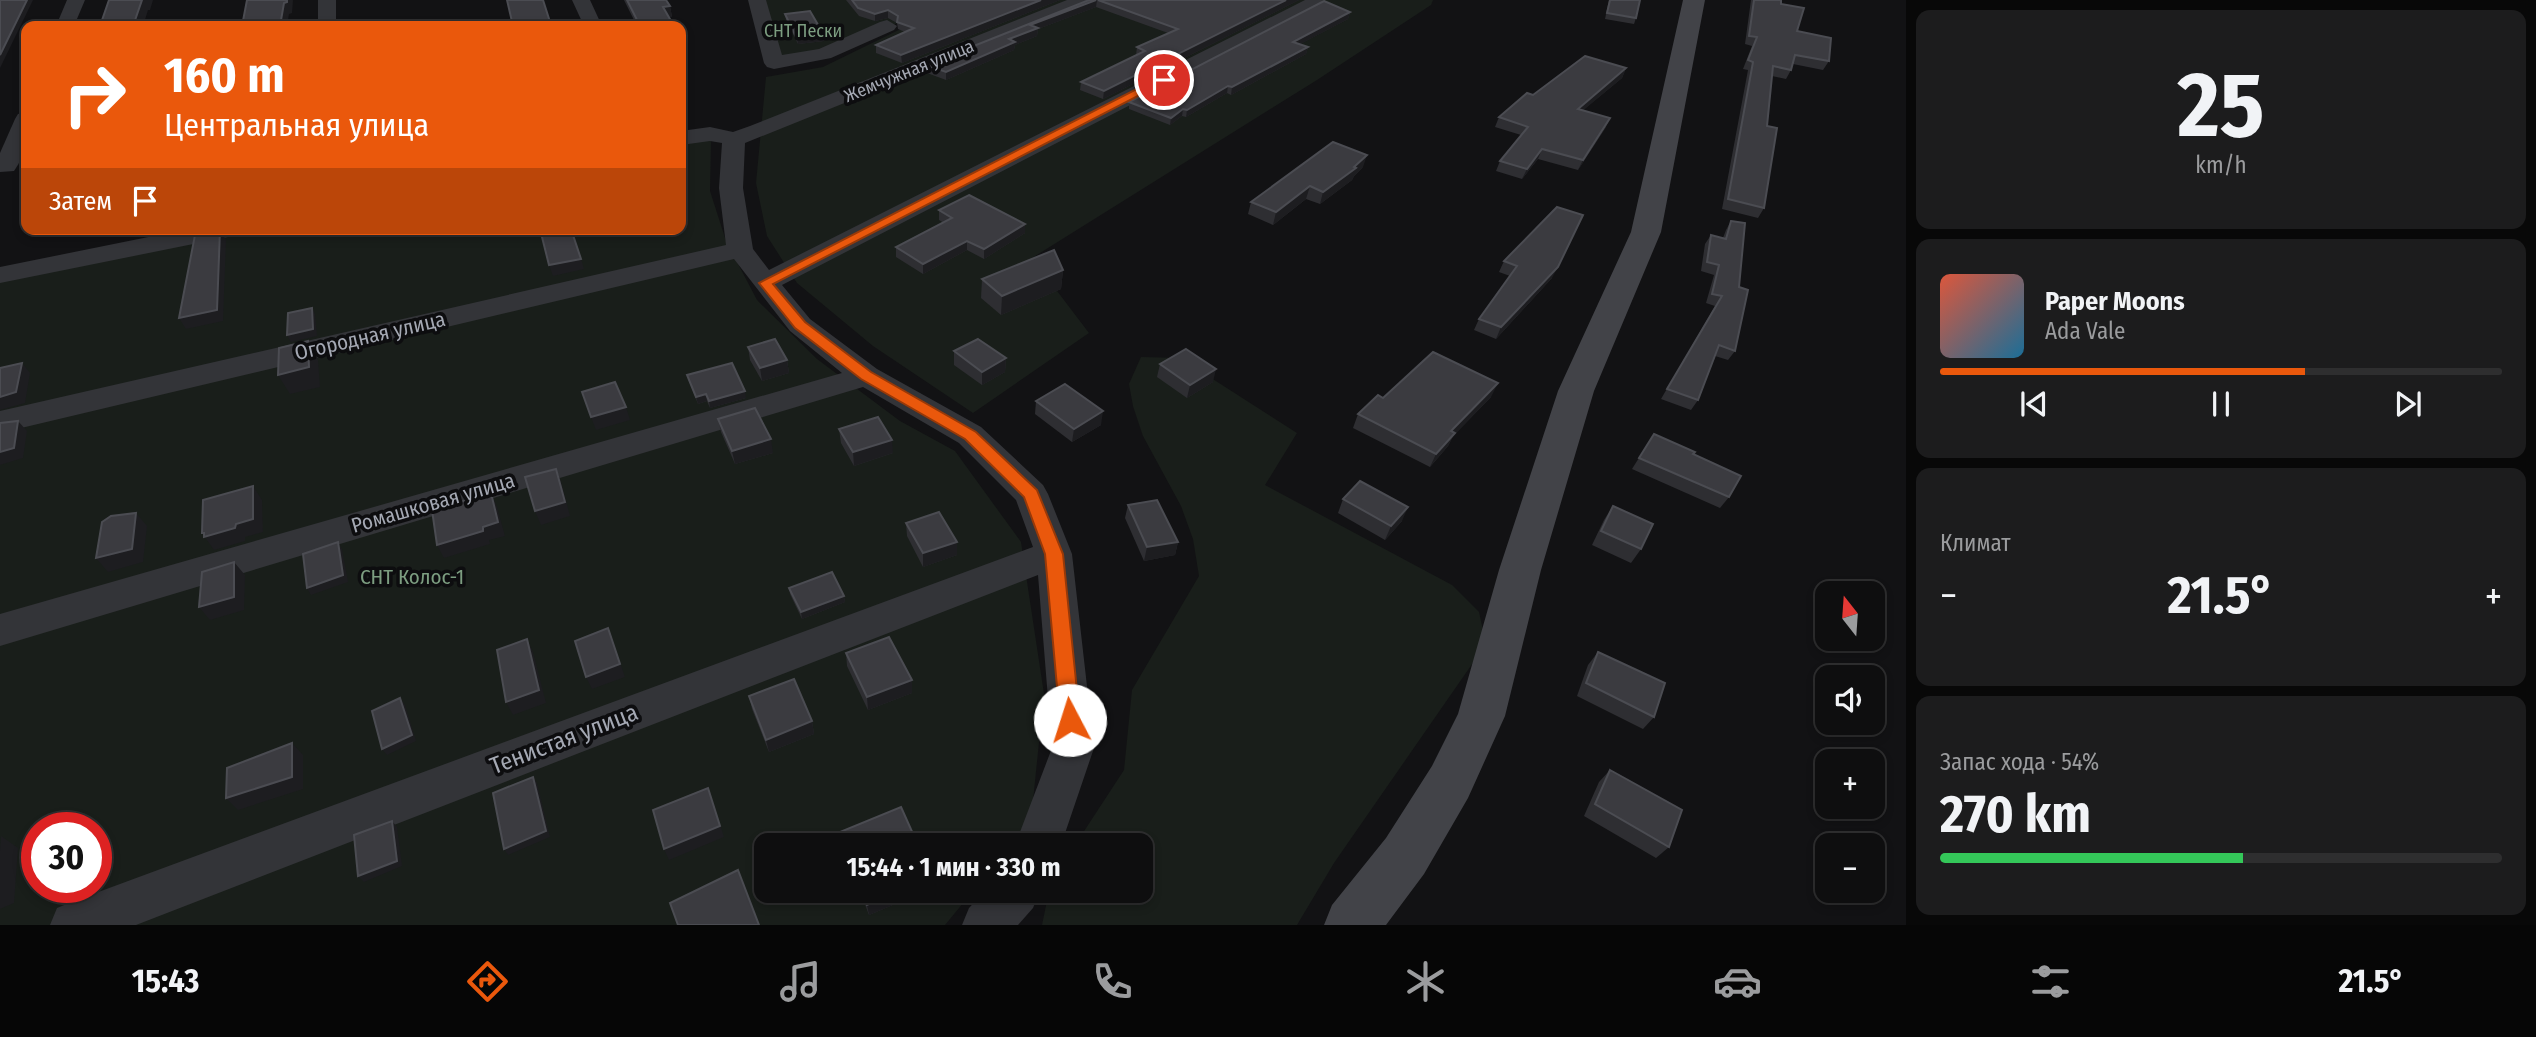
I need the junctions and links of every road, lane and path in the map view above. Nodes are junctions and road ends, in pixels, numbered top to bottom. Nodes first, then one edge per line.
1 (76, 0) edge
2 (327, 0) edge
3 (581, 0) edge
4 (757, 0) edge
5 (1083, 0) edge
6 (1314, 0) edge
7 (1694, 0) edge
8 (67, 21) edge
9 (327, 21) edge
10 (591, 21) edge
11 (887, 26) dead end
12 (21, 134) edge
13 (686, 137) edge
14 (734, 139) junction
15 (11, 165) edge
16 (198, 235) edge
17 (740, 250) junction
18 (0, 275) edge
19 (765, 283) junction
20 (866, 376) junction
21 (0, 422) edge
22 (1054, 554) junction
23 (0, 630) edge
24 (1042, 833) edge
25 (1005, 903) edge
26 (74, 925) edge
27 (986, 925) edge
28 (1352, 925) edge

1 - 8 street
2 - 9 street
3 - 10 street
4 - 11 street
5 - 14 street, Жемчужная улица
6 - 19 street
7 - 28 main road
12 - 15 street
13 - 14 street
14 - 17 street
16 - 18 street
17 - 19 street
17 - 21 street, Огородная улица
19 - 20 street
20 - 22 street
20 - 23 street, Ромашковая улица
22 - 24 street
22 - 26 street, Тенистая улица
25 - 27 street

